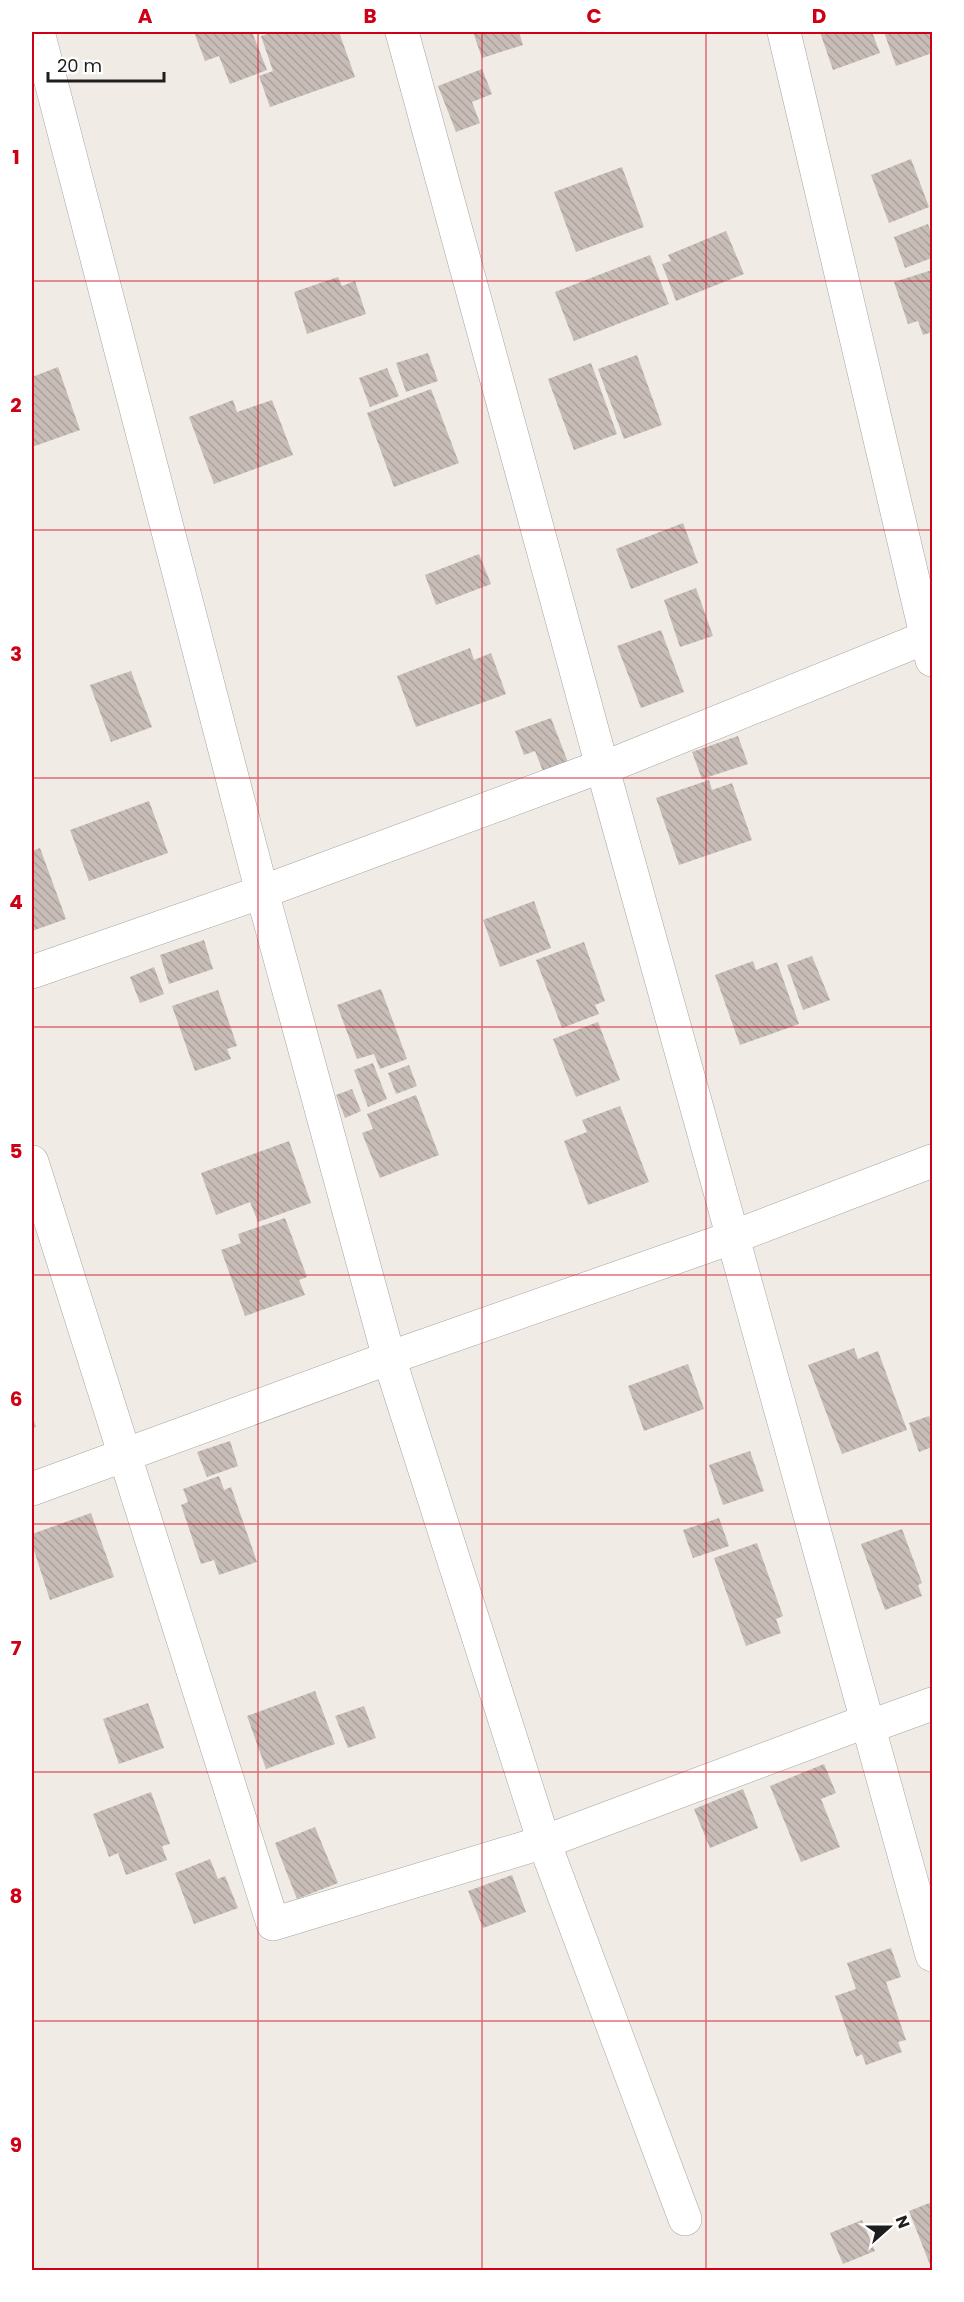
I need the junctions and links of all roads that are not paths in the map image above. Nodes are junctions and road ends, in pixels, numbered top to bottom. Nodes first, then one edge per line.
1 (38, 32) edge
2 (402, 32) edge
3 (784, 32) edge
4 (931, 644) edge
5 (602, 766) junction
6 (262, 892) junction
7 (32, 972) edge
8 (933, 1161) edge
9 (32, 1162) edge
10 (733, 1237) junction
11 (389, 1358) junction
12 (123, 1454) junction
13 (32, 1489) edge
14 (933, 1704) edge
15 (867, 1721) junction
16 (544, 1842) junction
17 (933, 1955) edge
18 (685, 2219) dead end

1 - 6 street
2 - 5 street
3 - 4 street
4 - 5 street
5 - 6 street
5 - 10 street
6 - 7 street
6 - 11 street
8 - 10 street
9 - 12 street
10 - 11 street
10 - 15 street
11 - 12 street
11 - 16 street
12 - 13 street
12 - 16 street
14 - 15 street
15 - 16 street
15 - 17 street
16 - 18 street

